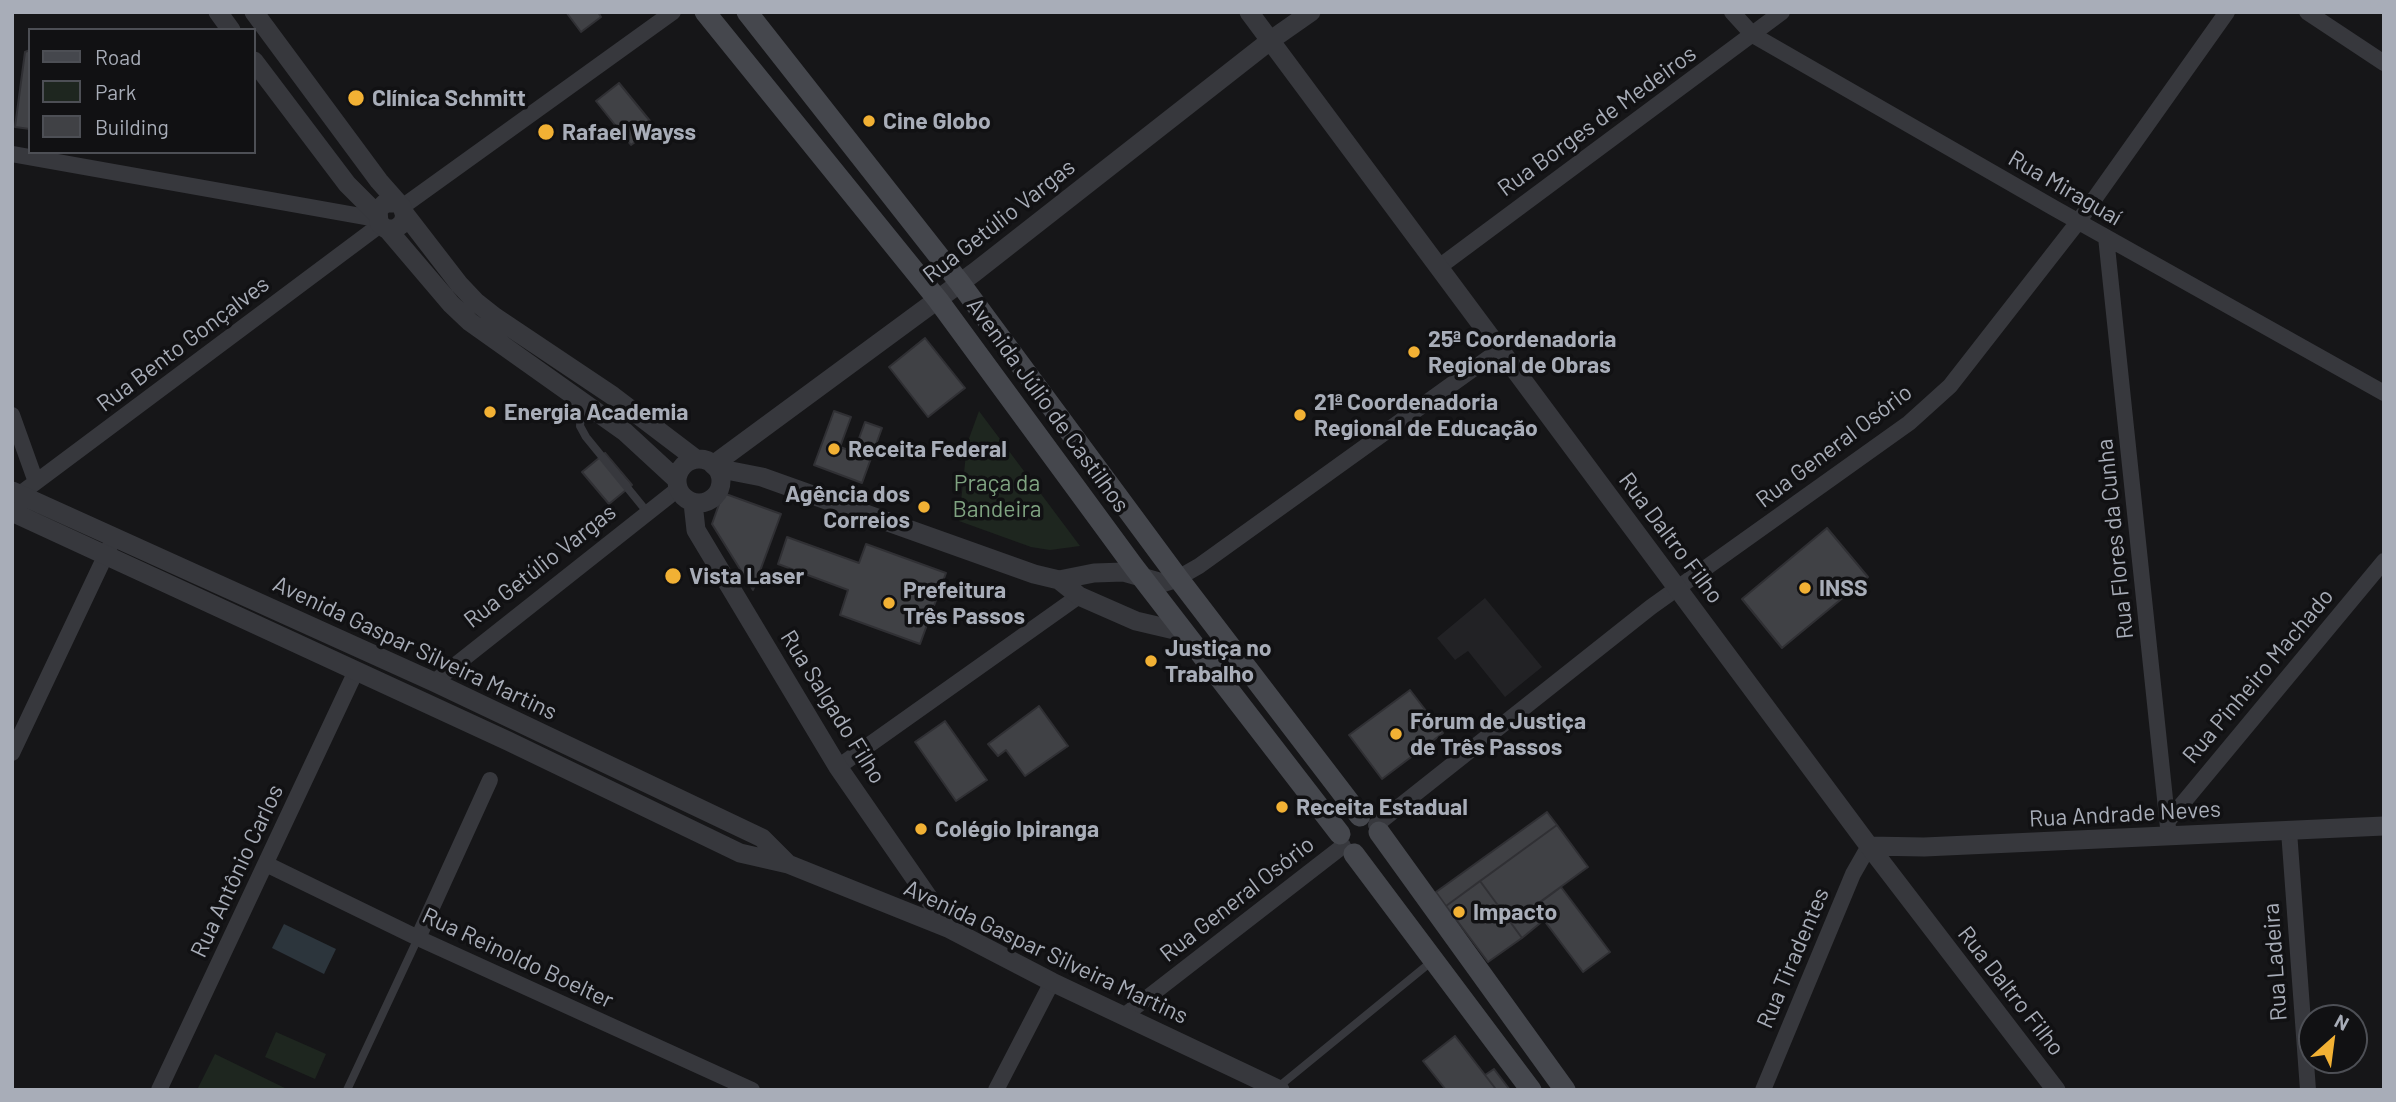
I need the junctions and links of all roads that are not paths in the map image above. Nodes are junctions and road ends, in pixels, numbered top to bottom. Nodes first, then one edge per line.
1 (218, 12) edge
2 (254, 12) edge
3 (673, 12) edge
4 (705, 12) edge
5 (747, 12) edge
6 (1250, 12) edge
7 (1311, 12) edge
8 (1732, 12) edge
9 (1782, 12) edge
10 (2227, 12) edge
11 (2307, 12) edge
12 (230, 28) edge
13 (1753, 34) junction
14 (1271, 40) junction
15 (2384, 62) edge
16 (256, 64) edge
17 (12, 154) edge
18 (401, 208) junction
19 (381, 222) junction
20 (2078, 222) junction
21 (2106, 237) junction
22 (1439, 267) junction
23 (960, 283) junction
24 (938, 300) junction
25 (1501, 349) junction
26 (2384, 393) edge
27 (582, 401) junction
28 (12, 415) edge
29 (709, 464) junction
30 (36, 482) junction
31 (677, 484) junction
32 (14, 499) edge
33 (693, 503) junction
34 (648, 513) junction
35 (114, 537) junction
36 (106, 556) junction
37 (2384, 561) edge
38 (1143, 578) junction
39 (1178, 578) junction
40 (1059, 580) junction
41 (1676, 588) junction
42 (1079, 596) junction
43 (1183, 632) junction
44 (356, 671) junction
45 (434, 682) junction
46 (12, 753) edge
47 (838, 767) junction
48 (490, 779) dead end
49 (1372, 824) junction
50 (2384, 826) edge
51 (2169, 829) junction
52 (2288, 831) junction
53 (1346, 845) junction
54 (1869, 846) junction
55 (266, 864) junction
56 (788, 864) junction
57 (950, 929) junction
58 (418, 938) junction
59 (1458, 941) junction
60 (1434, 960) junction
61 (1052, 982) junction
62 (1125, 1015) junction
63 (1278, 1089) edge
64 (159, 1090) edge
65 (347, 1090) edge
66 (752, 1090) edge
67 (996, 1090) edge
68 (1531, 1090) edge
69 (1566, 1090) edge
70 (1763, 1090) edge
71 (2056, 1090) edge
72 (2308, 1090) edge

1 - 12 street
2 - 18 street
3 - 18 street
4 - 24 main road, Avenida Júlio de Castilhos
5 - 23 main road, Avenida Júlio de Castilhos
6 - 14 street, Rua Daltro Filho
7 - 14 street, Rua Getúlio Vargas
8 - 13 street, Rua Miraguaí
9 - 13 street, Rua Borges de Medeiros
10 - 20 street, Rua General Osório
11 - 15 street
13 - 20 street, Rua Miraguaí
13 - 22 street, Rua Borges de Medeiros
14 - 22 street, Rua Daltro Filho
14 - 23 street, Rua Getúlio Vargas
16 - 19 street
17 - 19 street
18 - 19 street
18 - 29 street
19 - 27 street
19 - 30 street, Rua Bento Gonçalves
20 - 21 street, Rua Miraguaí
20 - 41 street, Rua General Osório
21 - 26 street, Rua Miraguaí
21 - 51 street, Rua Flores da Cunha
22 - 25 street, Rua Daltro Filho
23 - 24 street, Rua Getúlio Vargas
23 - 39 main road, Avenida Júlio de Castilhos
24 - 29 street, Rua Getúlio Vargas
24 - 38 main road, Avenida Júlio de Castilhos
25 - 39 street
25 - 41 street, Rua Daltro Filho
27 - 31 street
27 - 34 lane
28 - 30 street
29 - 31 street
29 - 33 street
29 - 40 street
30 - 32 street, Rua Bento Gonçalves
31 - 33 street
31 - 34 street, Rua Getúlio Vargas
32 - 35 street, Avenida Gaspar Silveira Martins
32 - 36 street, Avenida Gaspar Silveira Martins
33 - 47 street, Rua Salgado Filho
34 - 45 street, Rua Getúlio Vargas
35 - 36 street
35 - 45 street, Avenida Gaspar Silveira Martins
36 - 44 street, Avenida Gaspar Silveira Martins
36 - 46 street
37 - 51 street, Rua Pinheiro Machado
38 - 39 street
38 - 40 street
38 - 43 main road, Avenida Júlio de Castilhos
39 - 49 main road, Avenida Júlio de Castilhos
40 - 42 street
41 - 49 street, Rua General Osório
41 - 54 street, Rua Daltro Filho
42 - 43 street
42 - 47 street
43 - 53 main road, Avenida Júlio de Castilhos
44 - 55 street, Rua Antônio Carlos
44 - 56 street, Avenida Gaspar Silveira Martins
45 - 56 street, Avenida Gaspar Silveira Martins
47 - 57 street, Rua Salgado Filho
48 - 58 street
49 - 53 main road
49 - 53 main road
49 - 59 main road, Avenida Júlio de Castilhos
50 - 52 street, Rua Andrade Neves
51 - 52 street, Rua Andrade Neves
51 - 54 street, Rua Andrade Neves
52 - 72 street, Rua Ladeira
53 - 60 main road, Avenida Júlio de Castilhos
53 - 62 street, Rua General Osório
54 - 70 street, Rua Tiradentes
54 - 71 street, Rua Daltro Filho
55 - 58 street, Rua Reinoldo Boelter
55 - 64 street, Rua Antônio Carlos
56 - 57 street, Avenida Gaspar Silveira Martins
57 - 61 street, Avenida Gaspar Silveira Martins
58 - 65 lane
58 - 66 street, Rua Reinoldo Boelter
59 - 60 main road
59 - 69 main road, Avenida Júlio de Castilhos
60 - 63 lane
60 - 68 main road, Avenida Júlio de Castilhos
61 - 62 street, Avenida Gaspar Silveira Martins
61 - 67 street
62 - 63 street, Avenida Gaspar Silveira Martins

